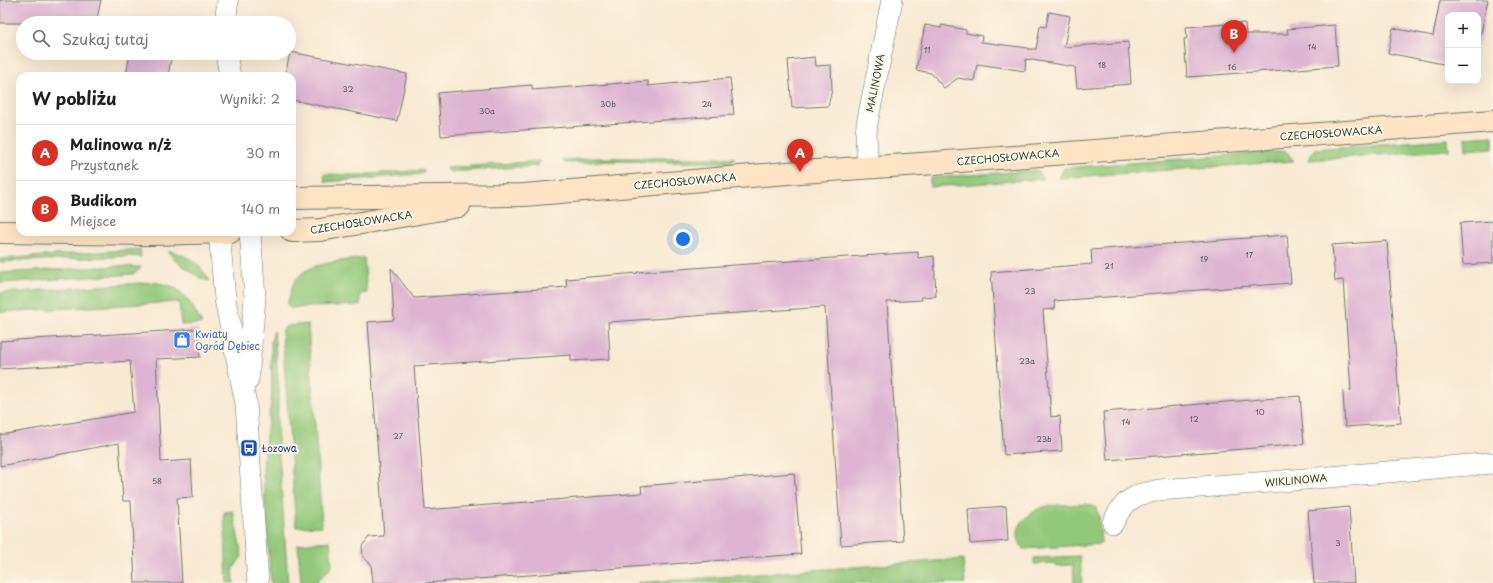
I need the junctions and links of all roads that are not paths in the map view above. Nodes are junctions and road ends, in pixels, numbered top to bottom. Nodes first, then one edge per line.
1 (228, 0) edge
2 (892, 0) edge
3 (226, 16) edge
4 (222, 60) edge
5 (226, 60) edge
6 (220, 72) edge
7 (229, 72) edge
8 (1493, 121) edge
9 (868, 167) junction
10 (524, 195) junction
11 (296, 198) edge
12 (16, 220) edge
13 (0, 222) edge
14 (296, 231) edge
15 (0, 232) edge
16 (16, 232) edge
17 (219, 236) edge
18 (250, 236) edge
19 (246, 404) junction
20 (1493, 463) edge
21 (1112, 523) dead end
22 (258, 583) edge

1 - 3 street
2 - 9 street, MALINOWA
4 - 6 street
5 - 7 street
8 - 9 street, CZECHOSŁOWACKA
9 - 10 street, CZECHOSŁOWACKA
10 - 11 street, CZECHOSŁOWACKA
10 - 14 street, CZECHOSŁOWACKA
12 - 13 street
15 - 16 street
17 - 19 street
18 - 19 street
19 - 22 street
20 - 21 street, WIKLINOWA

